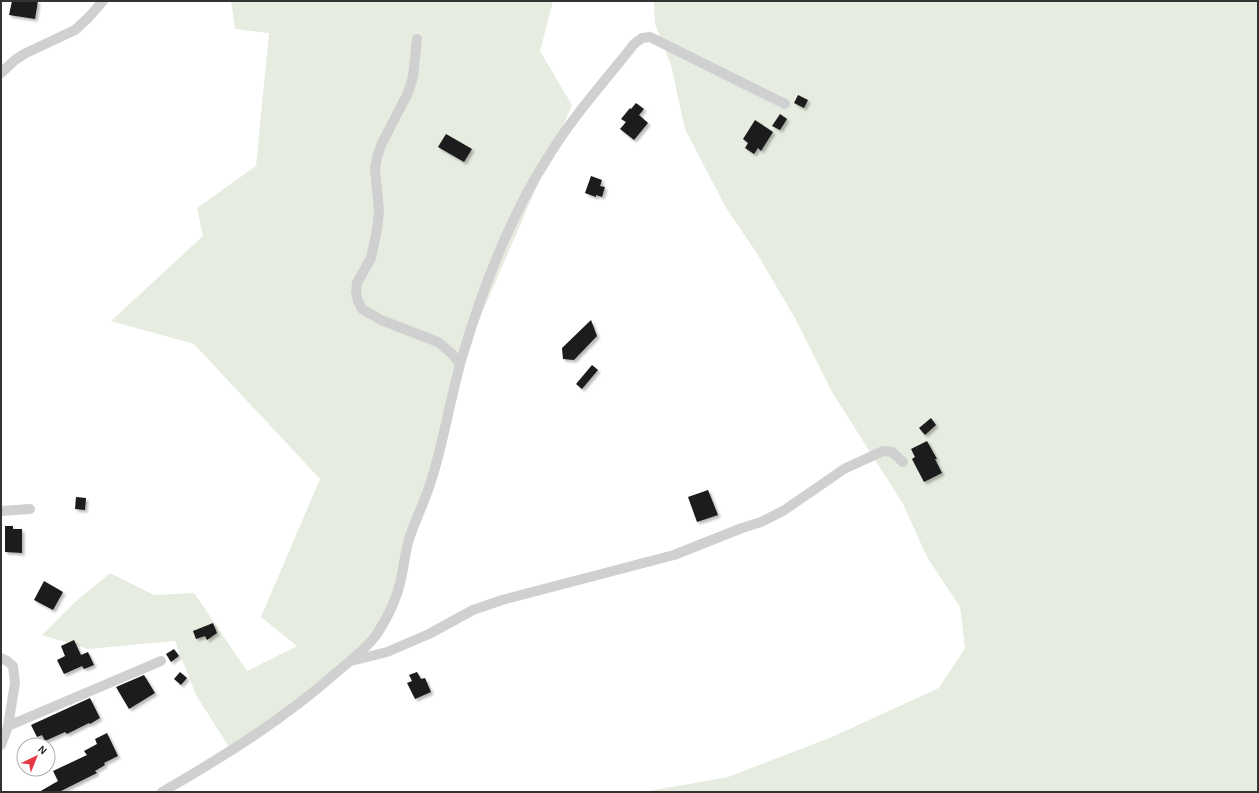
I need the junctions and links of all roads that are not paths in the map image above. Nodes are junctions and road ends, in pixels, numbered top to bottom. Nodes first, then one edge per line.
1 (103, 1) edge
2 (417, 39) dead end
3 (1, 73) edge
4 (786, 104) dead end
5 (460, 364) junction
6 (903, 462) dead end
7 (30, 509) dead end
8 (1, 511) edge
9 (1, 658) edge
10 (161, 661) dead end
11 (350, 661) junction
12 (8, 726) junction
13 (2, 742) edge
14 (162, 792) edge

1 - 3 street
2 - 5 street
4 - 5 street
5 - 11 street
6 - 11 street
7 - 8 street
9 - 12 street
10 - 12 street
11 - 14 street
12 - 13 street

